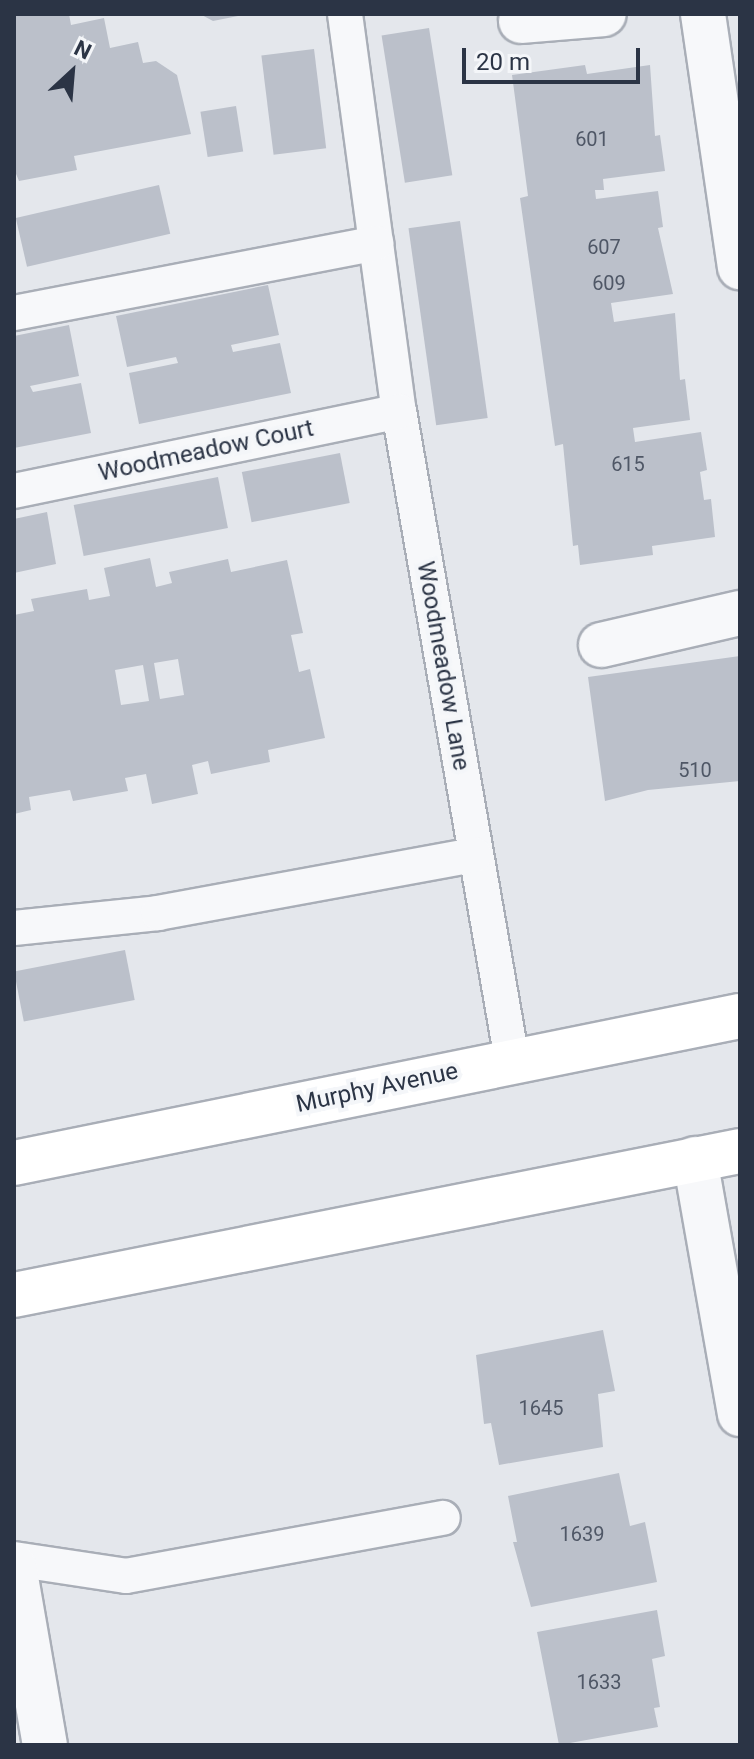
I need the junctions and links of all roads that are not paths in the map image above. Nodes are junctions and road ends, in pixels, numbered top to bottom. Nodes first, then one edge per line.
1 (345, 14) edge
2 (604, 14) edge
3 (703, 14) edge
4 (521, 21) dead end
5 (376, 243) junction
6 (740, 267) edge
7 (14, 313) edge
8 (399, 411) junction
9 (14, 491) edge
10 (740, 613) edge
11 (601, 645) dead end
12 (475, 855) junction
13 (14, 928) edge
14 (740, 1016) edge
15 (512, 1060) junction
16 (740, 1151) edge
17 (695, 1159) junction
18 (14, 1163) edge
19 (14, 1295) edge
20 (740, 1414) edge
21 (443, 1518) dead end
22 (14, 1559) edge
23 (14, 1566) edge
24 (45, 1745) edge

1 - 5 lane, Woodmeadow Lane
2 - 4 street
3 - 6 street
5 - 7 lane
5 - 8 lane, Woodmeadow Lane
8 - 9 lane, Woodmeadow Court
8 - 12 lane, Woodmeadow Lane
10 - 11 street
12 - 13 lane
12 - 15 lane, Woodmeadow Lane
14 - 15 main road, Murphy Avenue
15 - 18 main road, Murphy Avenue
16 - 17 main road
17 - 19 main road
17 - 20 street
21 - 22 lane
23 - 24 street

